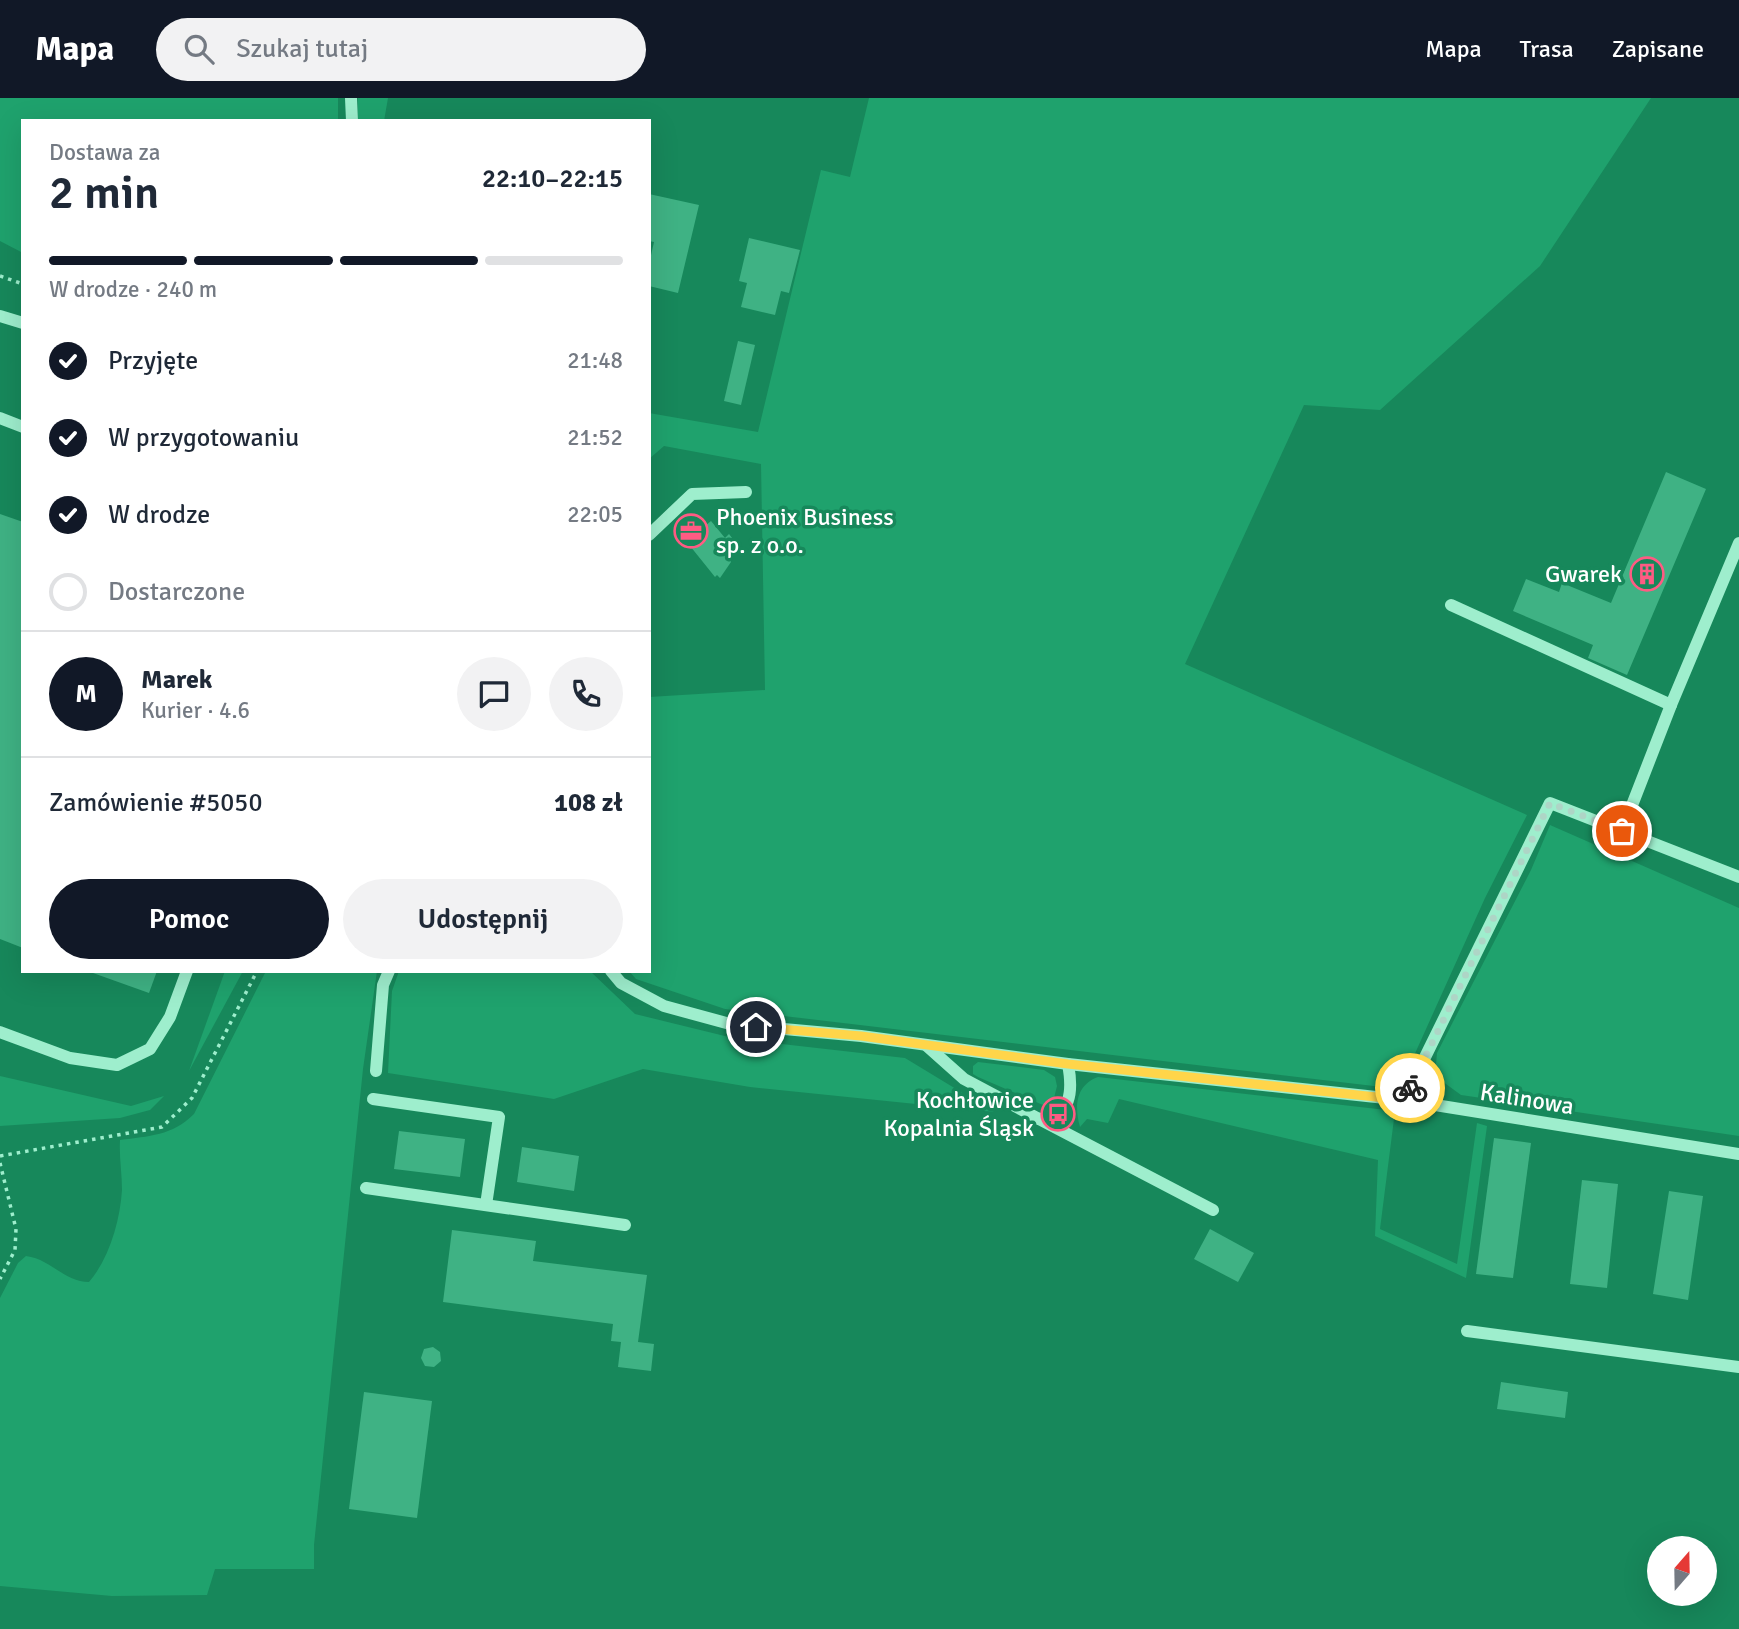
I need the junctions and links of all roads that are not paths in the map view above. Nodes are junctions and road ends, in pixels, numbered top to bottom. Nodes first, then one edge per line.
1 (351, 98) edge
2 (352, 119) edge
3 (0, 316) edge
4 (21, 322) edge
5 (0, 418) edge
6 (21, 425) edge
7 (746, 492) dead end
8 (651, 533) edge
9 (1739, 543) edge
10 (1451, 605) dead end
11 (1671, 705) junction
12 (1622, 831) junction
13 (1739, 877) edge
14 (186, 973) edge
15 (388, 973) edge
16 (613, 973) edge
17 (0, 1032) edge
18 (926, 1046) junction
19 (1068, 1064) junction
20 (376, 1072) dead end
21 (373, 1098) dead end
22 (1404, 1100) junction
23 (1039, 1119) junction
24 (1739, 1154) edge
25 (366, 1188) dead end
26 (486, 1205) junction
27 (1213, 1210) dead end
28 (625, 1225) dead end
29 (1467, 1331) dead end
30 (1739, 1367) edge

1 - 2 street
3 - 4 street
5 - 6 street
7 - 8 street
9 - 11 street
10 - 11 street
11 - 12 street
12 - 13 street
12 - 22 street
14 - 17 street
15 - 20 street
16 - 18 street, Kalinowa
18 - 19 street, Kalinowa
18 - 23 street
19 - 22 street, Kalinowa
19 - 23 street
21 - 26 street
22 - 24 street, Kalinowa
23 - 27 street
25 - 26 street
26 - 28 street
29 - 30 street

